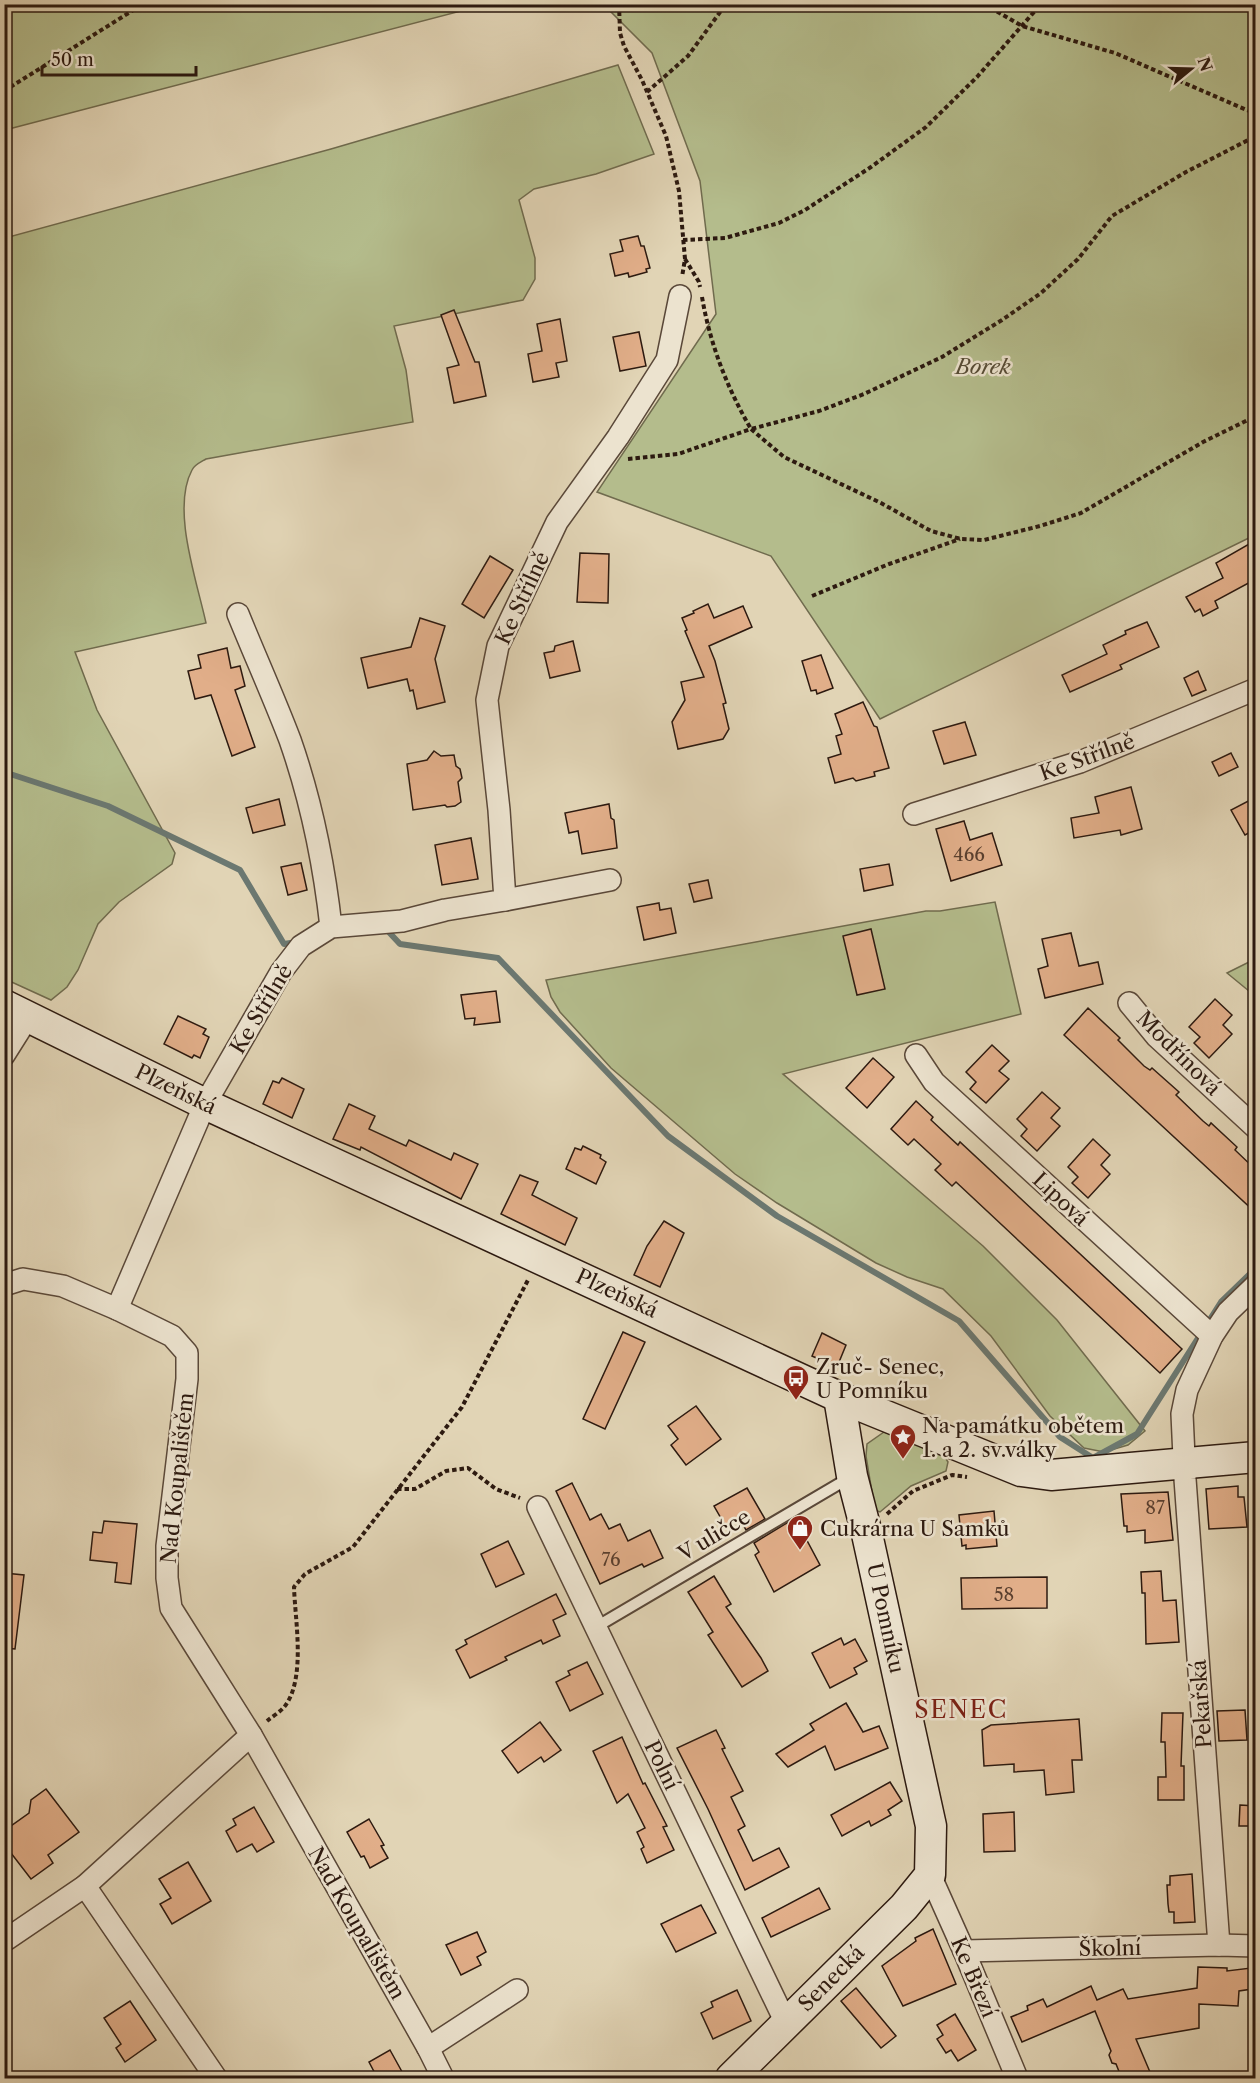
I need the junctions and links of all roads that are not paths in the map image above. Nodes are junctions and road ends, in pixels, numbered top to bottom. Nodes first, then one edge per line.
1 (680, 296) road end
2 (238, 614) dead end
3 (1256, 689) edge
4 (914, 813) dead end
5 (610, 880) dead end
6 (506, 900) junction
7 (331, 927) junction
8 (1129, 1003) dead end
9 (16, 1011) edge
10 (4, 1055) edge
11 (916, 1055) dead end
12 (205, 1104) junction
13 (1256, 1128) edge
14 (1256, 1284) edge
15 (4, 1286) edge
16 (117, 1309) junction
17 (1212, 1336) junction
18 (839, 1397) junction
19 (1256, 1457) edge
20 (1184, 1463) junction
21 (852, 1476) junction
22 (538, 1507) road end
23 (596, 1627) junction
24 (250, 1735) junction
25 (930, 1875) junction
26 (85, 1886) junction
27 (4, 1941) edge
28 (1219, 1945) junction
29 (1256, 1946) edge
30 (964, 1951) junction
31 (517, 1990) dead end
32 (786, 2023) junction
33 (428, 2048) junction
34 (216, 2079) edge
35 (443, 2079) edge
36 (731, 2079) edge
37 (1017, 2079) edge

1 - 6 street, Ke Střílně
2 - 7 street
3 - 4 street, Ke Střílně
5 - 6 street
6 - 7 street, Ke Střílně
7 - 12 street, Ke Střílně
8 - 13 street, Modřínová
9 - 10 street
9 - 12 main road, Plzeňská
11 - 17 street, Lipová
12 - 16 street
12 - 18 main road, Plzeňská
14 - 17 street
15 - 16 street, Nad Koupalištěm
16 - 24 street, Nad Koupalištěm
17 - 20 street
18 - 20 main road, Plzeňská
18 - 21 main road, U Pomníku
19 - 20 main road, Plzeňská
20 - 28 street, Pekařská
21 - 23 lane, V uličce
21 - 25 main road, U Pomníku
22 - 23 street, Polní
23 - 32 street, Polní
24 - 26 street
24 - 33 street, Nad Koupalištěm
25 - 30 street, Ke Březí
25 - 32 main road, Senecká
26 - 27 street
26 - 34 street
28 - 29 street, Školní
28 - 30 street, Školní
30 - 37 street, Ke Březí
31 - 33 street
32 - 36 main road, Senecká
33 - 35 street, Nad Koupalištěm

